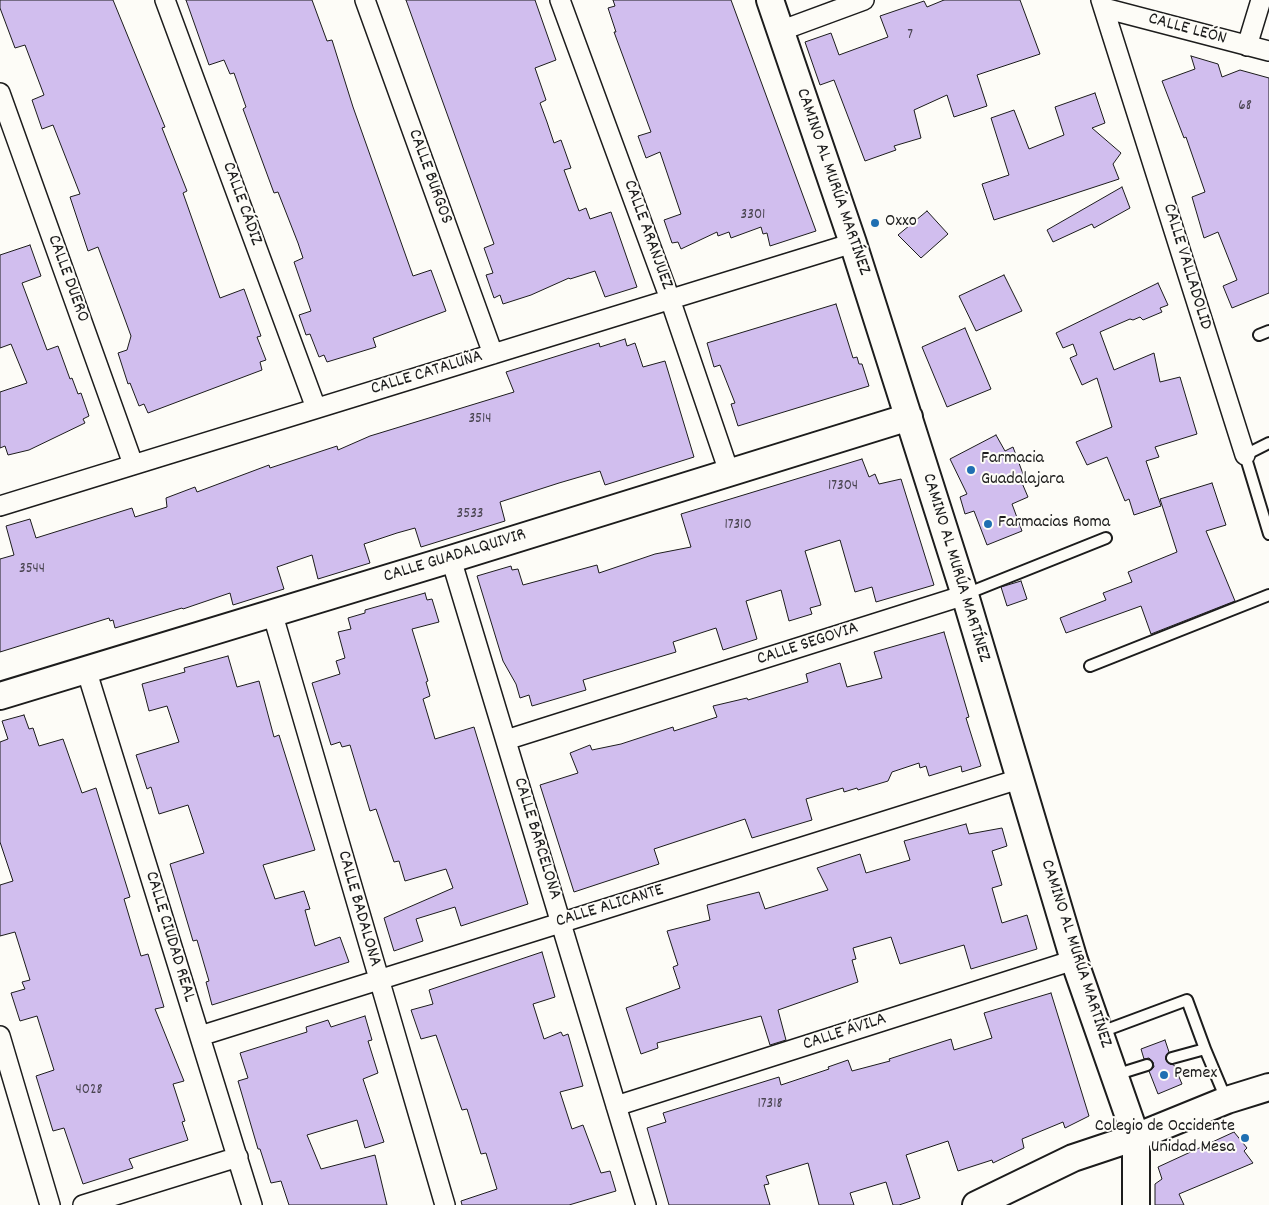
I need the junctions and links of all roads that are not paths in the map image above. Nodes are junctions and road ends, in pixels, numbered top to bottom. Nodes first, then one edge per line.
1 (165, 0) edge
2 (365, 0) edge
3 (560, 0) edge
4 (770, 0) edge
5 (864, 0) edge
6 (1261, 0) edge
7 (1103, 4) edge
8 (780, 31) junction
9 (1247, 46) junction
10 (1269, 51) edge
11 (0, 93) edge
12 (853, 243) junction
13 (670, 299) junction
14 (492, 354) junction
15 (316, 408) junction
16 (909, 417) junction
17 (1269, 443) edge
18 (1245, 455) junction
19 (133, 464) junction
20 (729, 472) junction
21 (0, 506) edge
22 (1269, 534) edge
23 (1106, 538) dead end
24 (451, 559) junction
25 (965, 595) junction
26 (1269, 595) edge
27 (272, 612) junction
28 (1090, 666) dead end
29 (86, 669) junction
30 (0, 696) edge
31 (506, 740) junction
32 (1019, 778) junction
33 (561, 923) junction
34 (1074, 960) junction
35 (379, 980) junction
36 (1100, 1032) junction
37 (0, 1036) edge
38 (200, 1036) junction
39 (1204, 1050) junction
40 (1172, 1058) dead end
41 (1147, 1065) dead end
42 (1115, 1075) junction
43 (1269, 1087) edge
44 (1227, 1100) junction
45 (616, 1106) junction
46 (1136, 1137) junction
47 (238, 1157) junction
48 (50, 1205) edge
49 (83, 1205) edge
50 (252, 1205) edge
51 (444, 1205) edge
52 (646, 1205) edge
53 (976, 1205) edge
54 (1136, 1205) edge

1 - 15 street, CALLE CÁDIZ
2 - 14 street, CALLE BURGOS
3 - 13 street, CALLE ARANJUEZ
4 - 8 street, CAMINO AL MURÚA MARTÍNEZ
5 - 8 street
6 - 9 street
7 - 9 street, CALLE LEÓN
7 - 18 street, CALLE VALLADOLID
8 - 12 street, CAMINO AL MURÚA MARTÍNEZ
9 - 10 street, CALLE LEÓN
11 - 19 street, CALLE DUERO
12 - 13 street, CALLE CATALUÑA
12 - 16 street, CAMINO AL MURÚA MARTÍNEZ
13 - 14 street, CALLE CATALUÑA
13 - 20 street, CALLE ARANJUEZ
14 - 15 street, CALLE CATALUÑA
15 - 19 street, CALLE CATALUÑA
16 - 20 street, CALLE GUADALQUIVIR
16 - 25 street, CAMINO AL MURÚA MARTÍNEZ
17 - 18 lane
18 - 22 lane, CALLE VALLADOLID
19 - 21 street, CALLE CATALUÑA
20 - 24 street, CALLE GUADALQUIVIR
23 - 25 lane, CALLE SEGOVIA
24 - 27 street, CALLE GUADALQUIVIR
24 - 31 street, CALLE BARCELONA
25 - 31 street, CALLE SEGOVIA
25 - 32 street, CAMINO AL MURÚA MARTÍNEZ
26 - 28 lane
27 - 29 street, CALLE GUADALQUIVIR
27 - 35 street, CALLE BADALONA
29 - 30 street, CALLE GUADALQUIVIR
29 - 38 street, CALLE CIUDAD REAL
31 - 33 street, CALLE BARCELONA
32 - 33 street, CALLE ALICANTE
32 - 34 street, CAMINO AL MURÚA MARTÍNEZ
33 - 35 street, CALLE ALICANTE
33 - 45 street, CALLE BARCELONA
34 - 36 street, CAMINO AL MURÚA MARTÍNEZ
34 - 45 street, CALLE ÁVILA
35 - 38 street, CALLE ALICANTE
35 - 51 street, CALLE BADALONA
36 - 39 lane
36 - 42 street, CAMINO AL MURÚA MARTÍNEZ
37 - 48 street
38 - 47 street, CALLE CIUDAD REAL
39 - 40 lane
39 - 44 lane
41 - 42 lane
42 - 46 street, CAMINO AL MURÚA MARTÍNEZ
43 - 44 street
44 - 46 street
45 - 52 street, CALLE BARCELONA
46 - 53 street
46 - 54 street, CAMINO AL MURÚA MARTÍNEZ
47 - 49 street
47 - 50 street, CALLE CIUDAD REAL

